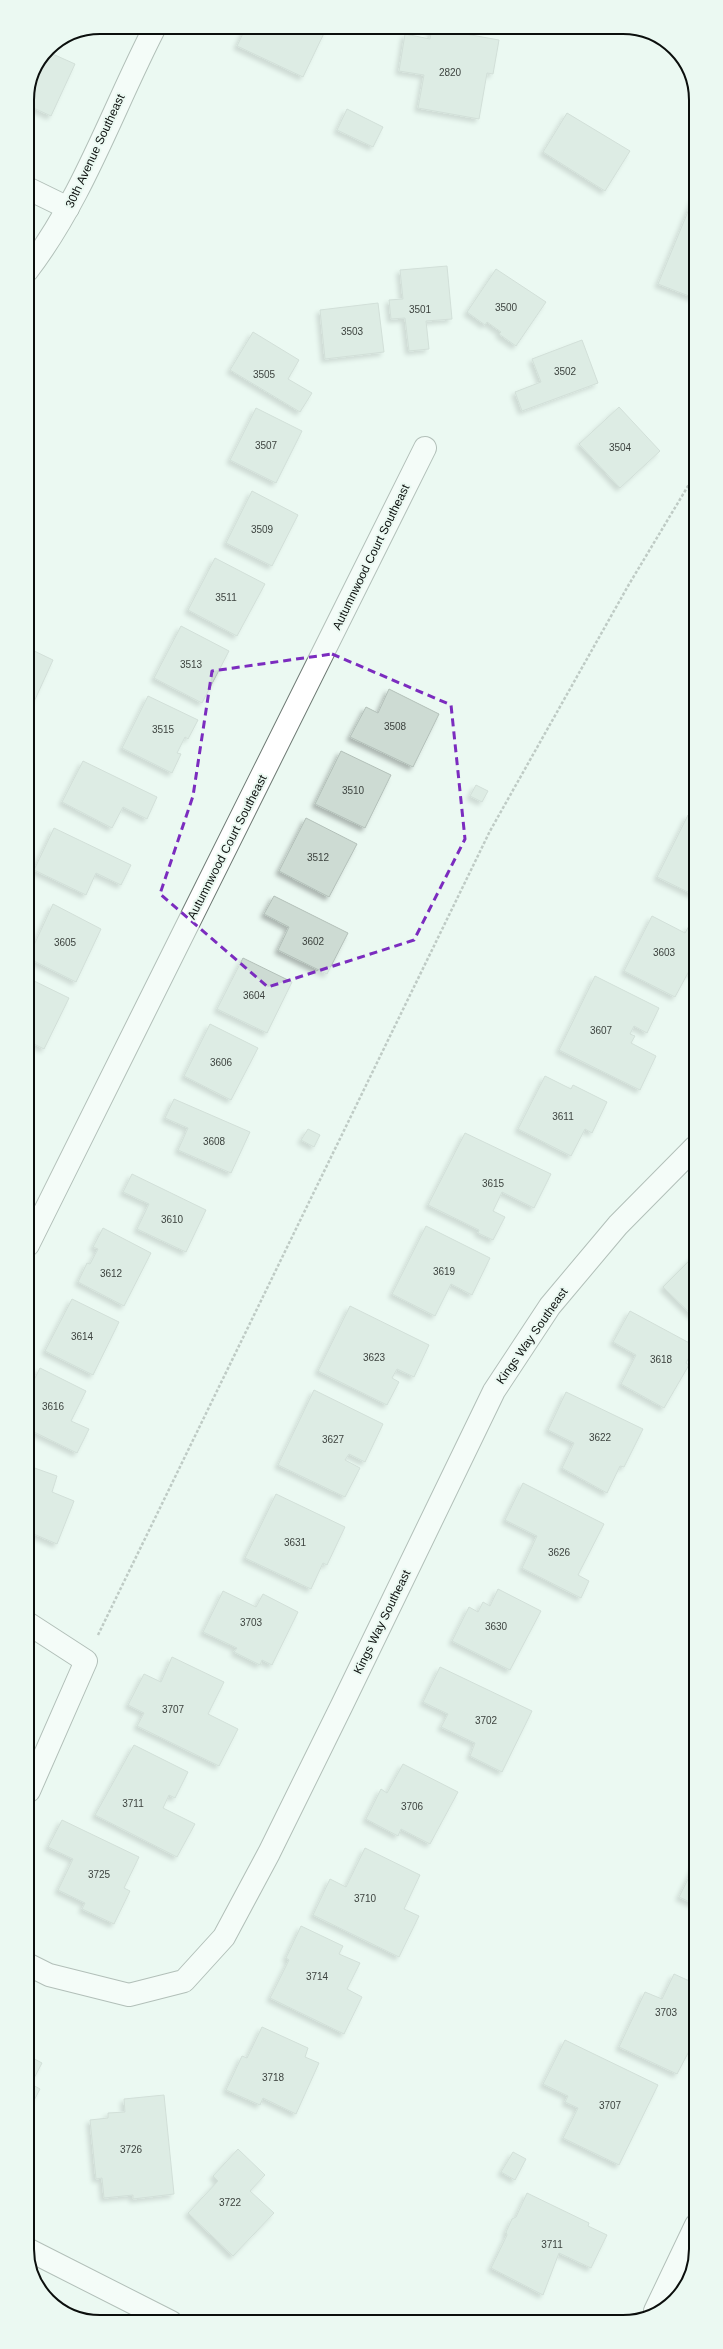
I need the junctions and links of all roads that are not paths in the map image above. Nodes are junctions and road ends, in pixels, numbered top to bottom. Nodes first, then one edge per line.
1 (152, 34) edge
2 (34, 191) edge
3 (68, 208) junction
4 (34, 261) edge
5 (425, 448) dead end
6 (689, 1153) edge
7 (34, 1233) edge
8 (34, 1627) edge
9 (34, 1780) edge
10 (34, 1968) edge
11 (689, 2240) edge
12 (34, 2253) edge
13 (658, 2305) edge
14 (157, 2315) edge

1 - 3 street, 30th Avenue Southeast
2 - 3 street
3 - 4 street, 30th Avenue Southeast
5 - 7 street, Autumnwood Court Southeast
6 - 10 street, Kings Way Southeast
8 - 9 street
11 - 13 street
12 - 14 street

